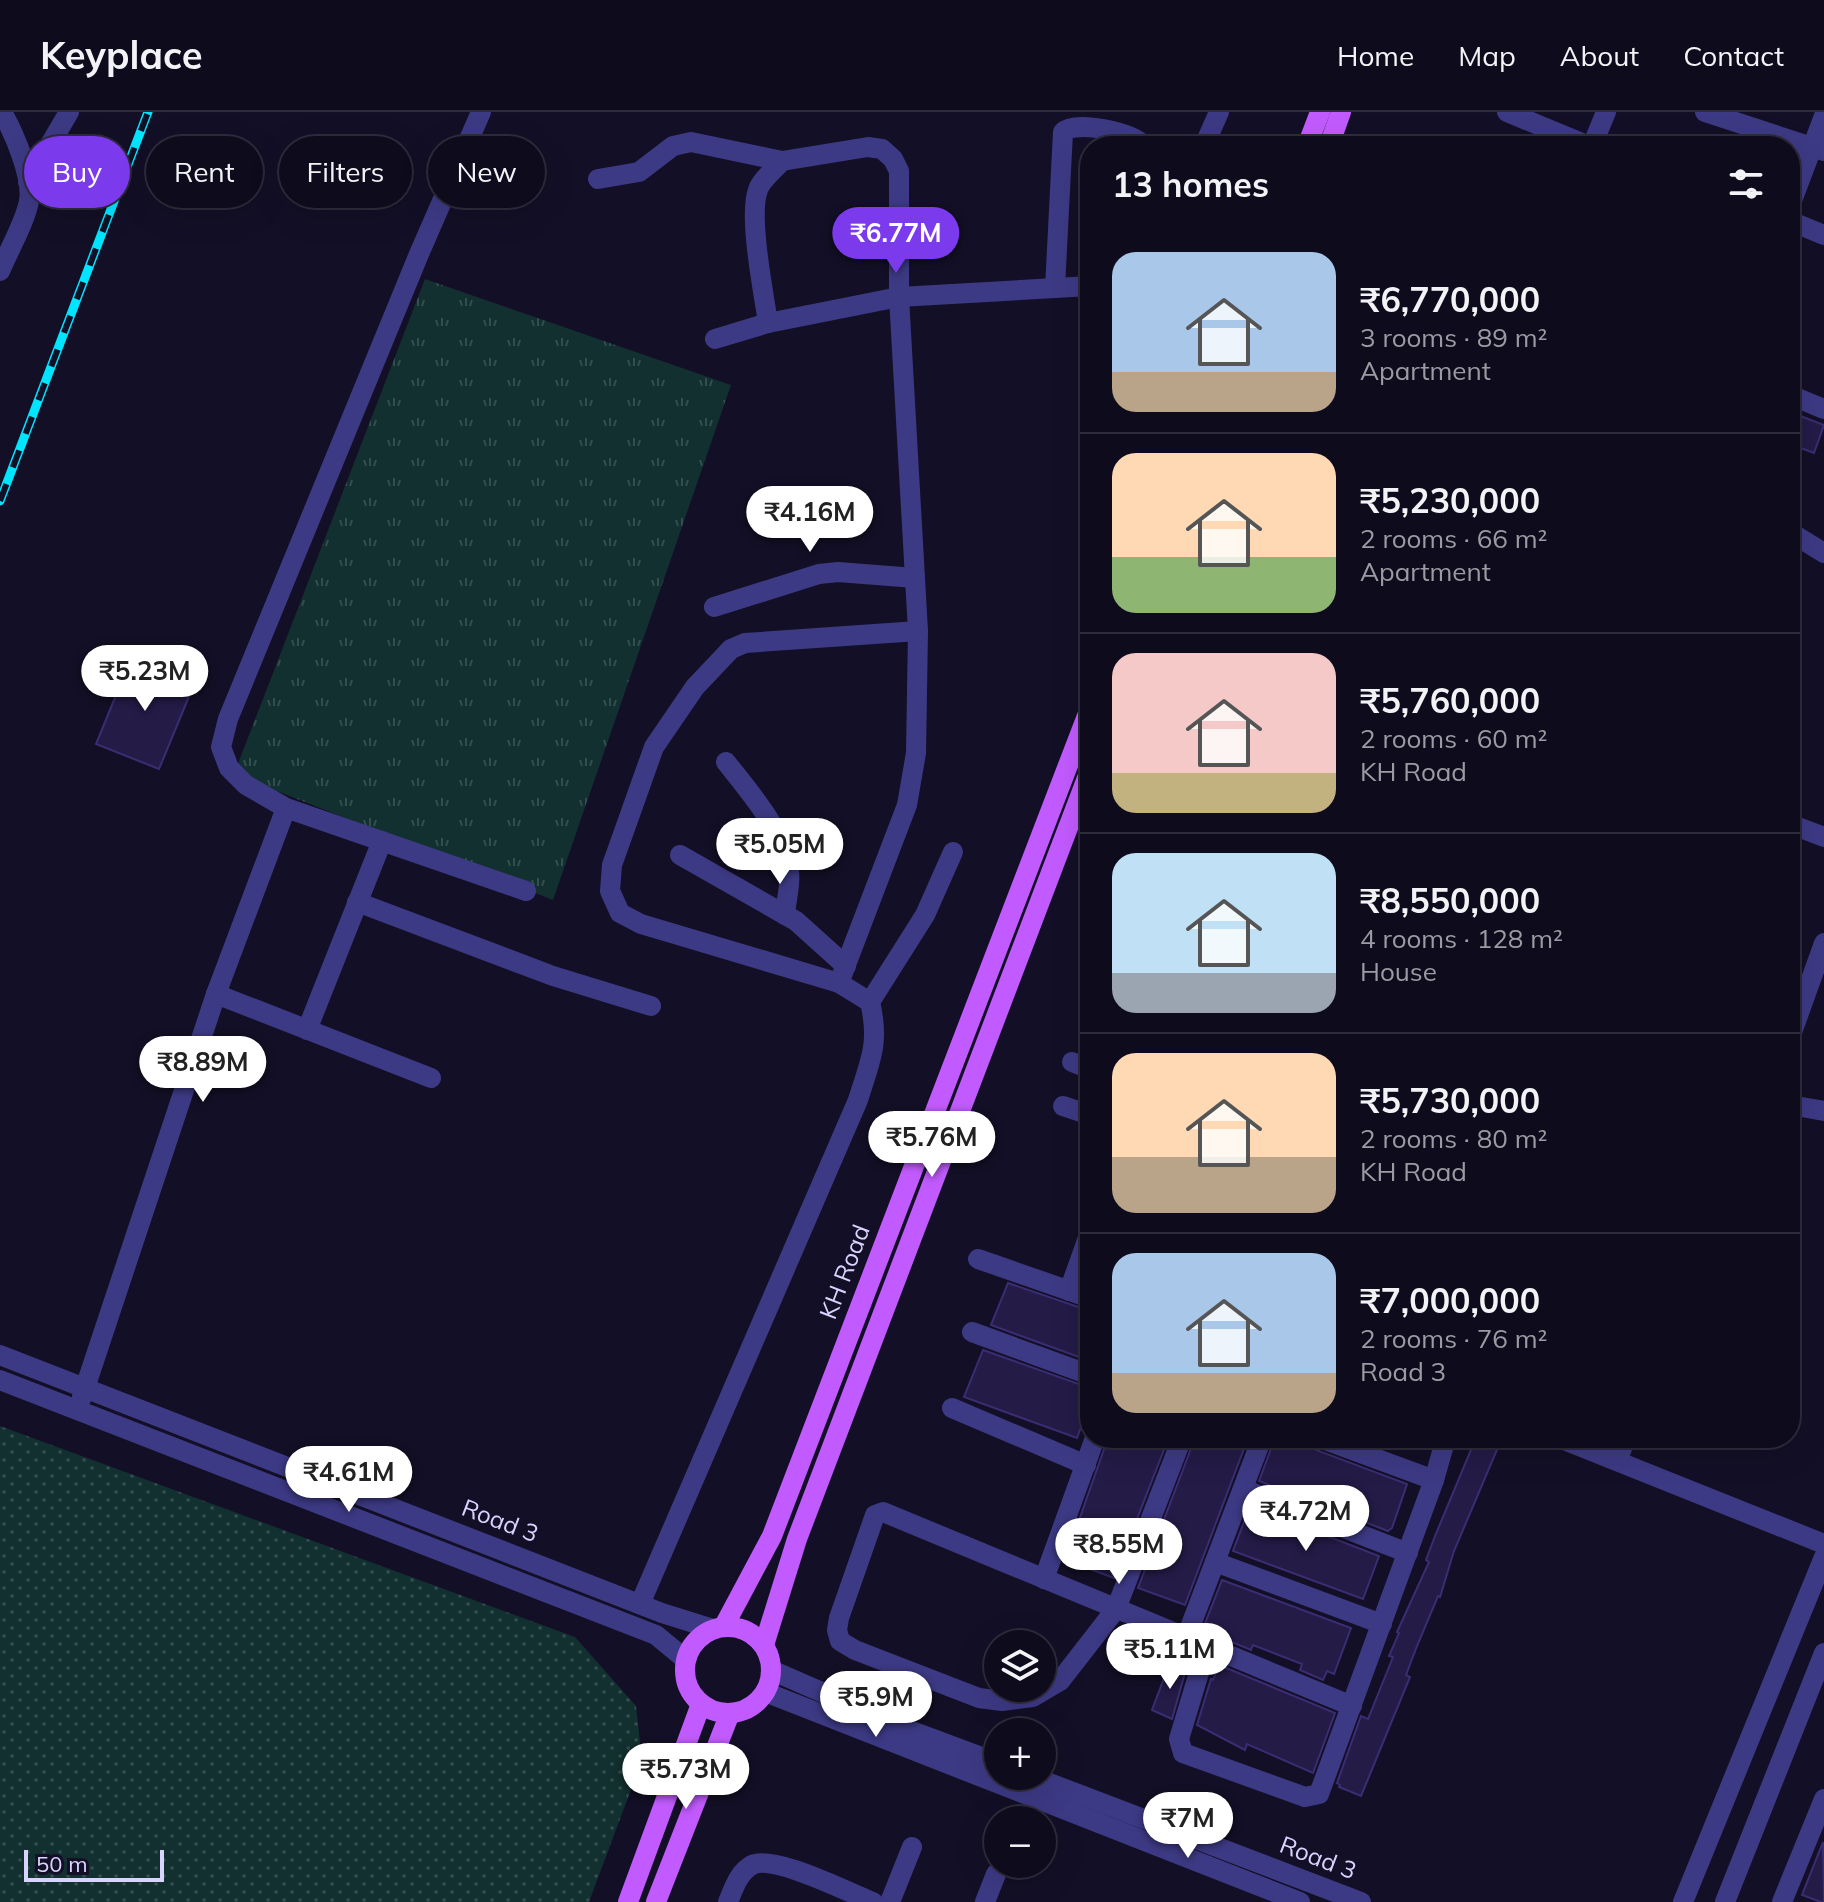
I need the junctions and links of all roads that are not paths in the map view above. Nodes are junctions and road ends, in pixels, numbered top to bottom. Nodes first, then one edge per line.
1 (2, 112) edge
2 (69, 112) edge
3 (481, 112) edge
4 (1219, 112) edge
5 (1320, 112) edge
6 (1341, 112) edge
7 (1507, 112) edge
8 (1606, 112) edge
9 (1705, 112) edge
10 (1824, 116) edge
11 (55, 136) edge
12 (1134, 136) edge
13 (1208, 136) edge
14 (1311, 136) edge
15 (1333, 136) edge
16 (1566, 136) edge
17 (1595, 136) edge
18 (1778, 136) edge
19 (1818, 149) edge
20 (782, 161) junction
21 (24, 169) edge
22 (598, 179) dead end
23 (1800, 186) edge
24 (26, 208) edge
25 (1800, 225) edge
26 (1824, 235) edge
27 (0, 271) edge
28 (1080, 287) edge
29 (1055, 288) junction
30 (899, 297) junction
31 (768, 323) junction
32 (715, 339) dead end
33 (1800, 399) edge
34 (1824, 409) edge
35 (1800, 538) edge
36 (1824, 553) edge
37 (915, 578) junction
38 (714, 607) dead end
39 (918, 631) junction
40 (1080, 734) edge
41 (726, 762) dead end
42 (1080, 796) edge
43 (286, 808) junction
44 (1800, 828) edge
45 (1824, 837) edge
46 (382, 841) junction
47 (953, 852) dead end
48 (680, 855) dead end
49 (526, 891) dead end
50 (357, 902) junction
51 (785, 915) junction
52 (1824, 943) edge
53 (842, 974) junction
54 (216, 994) junction
55 (870, 1002) junction
56 (651, 1006) dead end
57 (1800, 1010) edge
58 (307, 1030) junction
59 (431, 1078) dead end
60 (1063, 1106) dead end
61 (1800, 1107) edge
62 (1824, 1111) edge
63 (1080, 1112) edge
64 (978, 1259) dead end
65 (1080, 1260) edge
66 (1069, 1291) junction
67 (1080, 1295) edge
68 (972, 1332) dead end
69 (0, 1355) edge
70 (1080, 1371) edge
71 (0, 1380) edge
72 (85, 1388) junction
73 (952, 1408) dead end
74 (77, 1410) junction
75 (1092, 1448) edge
76 (1178, 1448) edge
77 (1258, 1448) edge
78 (1347, 1448) edge
79 (1443, 1448) edge
80 (1584, 1448) edge
81 (1622, 1448) edge
82 (1617, 1461) junction
83 (1086, 1465) junction
84 (1434, 1480) junction
85 (1243, 1489) junction
86 (1824, 1544) edge
87 (1408, 1553) junction
88 (1824, 1557) edge
89 (1215, 1562) junction
90 (1044, 1579) junction
91 (640, 1604) junction
92 (1116, 1609) junction
93 (1382, 1624) junction
94 (719, 1627) junction
95 (1186, 1638) junction
96 (764, 1645) junction
97 (1207, 1646) junction
98 (1824, 1653) edge
99 (685, 1659) junction
100 (771, 1670) junction
101 (765, 1692) junction
102 (701, 1704) junction
103 (1352, 1706) junction
104 (730, 1713) junction
105 (984, 1758) edge
106 (1056, 1786) edge
107 (1824, 1799) edge
108 (1817, 1839) edge
109 (912, 1847) dead end
110 (994, 1878) edge
111 (628, 1902) edge
112 (656, 1902) edge
113 (728, 1902) edge
114 (873, 1902) edge
115 (890, 1902) edge
116 (985, 1902) edge
117 (1300, 1902) edge
118 (1361, 1902) edge
119 (1683, 1902) edge
120 (1725, 1902) edge
121 (1782, 1902) edge

1 - 21 street
2 - 11 street
3 - 43 street
4 - 13 street
5 - 14 main road
6 - 15 main road
7 - 16 street
8 - 17 street
9 - 18 street
10 - 19 street
12 - 29 street
19 - 23 street
20 - 22 street
20 - 30 street
20 - 31 street
24 - 27 street
25 - 26 street
28 - 29 street
29 - 30 street
30 - 31 street
30 - 37 street
31 - 32 street
33 - 34 street
35 - 36 street
37 - 38 street
37 - 39 street
39 - 53 street
39 - 53 street
40 - 94 main road, KH Road
41 - 51 street
42 - 96 main road, KH Road
43 - 46 street
43 - 54 street
44 - 45 street
46 - 49 street
46 - 50 street
47 - 55 street
48 - 51 street
50 - 56 street
50 - 58 street
51 - 53 street
52 - 57 street
53 - 55 street
54 - 58 street
54 - 72 street
55 - 91 street
58 - 59 street
60 - 63 street
61 - 62 street
64 - 66 street
65 - 66 street
66 - 67 street
68 - 70 street
69 - 72 street, Road 3
71 - 74 street, Road 3
72 - 74 street
72 - 91 street, Road 3
73 - 83 street
74 - 99 street, Road 3
75 - 83 street
76 - 92 street
77 - 85 street
78 - 84 street
79 - 84 street
80 - 82 street
81 - 82 street
82 - 86 street
83 - 90 street
84 - 87 street
85 - 87 street
85 - 89 street
87 - 93 street
88 - 119 street
89 - 93 street
89 - 95 street
90 - 92 street
90 - 92 street
91 - 94 street, Road 3
92 - 95 street
93 - 103 street
94 - 96 main road
94 - 99 main road
95 - 97 street
96 - 100 main road
97 - 103 street
97 - 103 street
98 - 120 street
99 - 102 main road
100 - 101 main road
100 - 105 street
101 - 104 main road
101 - 117 street, Road 3
102 - 104 main road
102 - 111 main road
104 - 112 main road
106 - 118 street, Road 3
107 - 108 street
108 - 121 street
109 - 115 street
110 - 116 street
113 - 114 street

